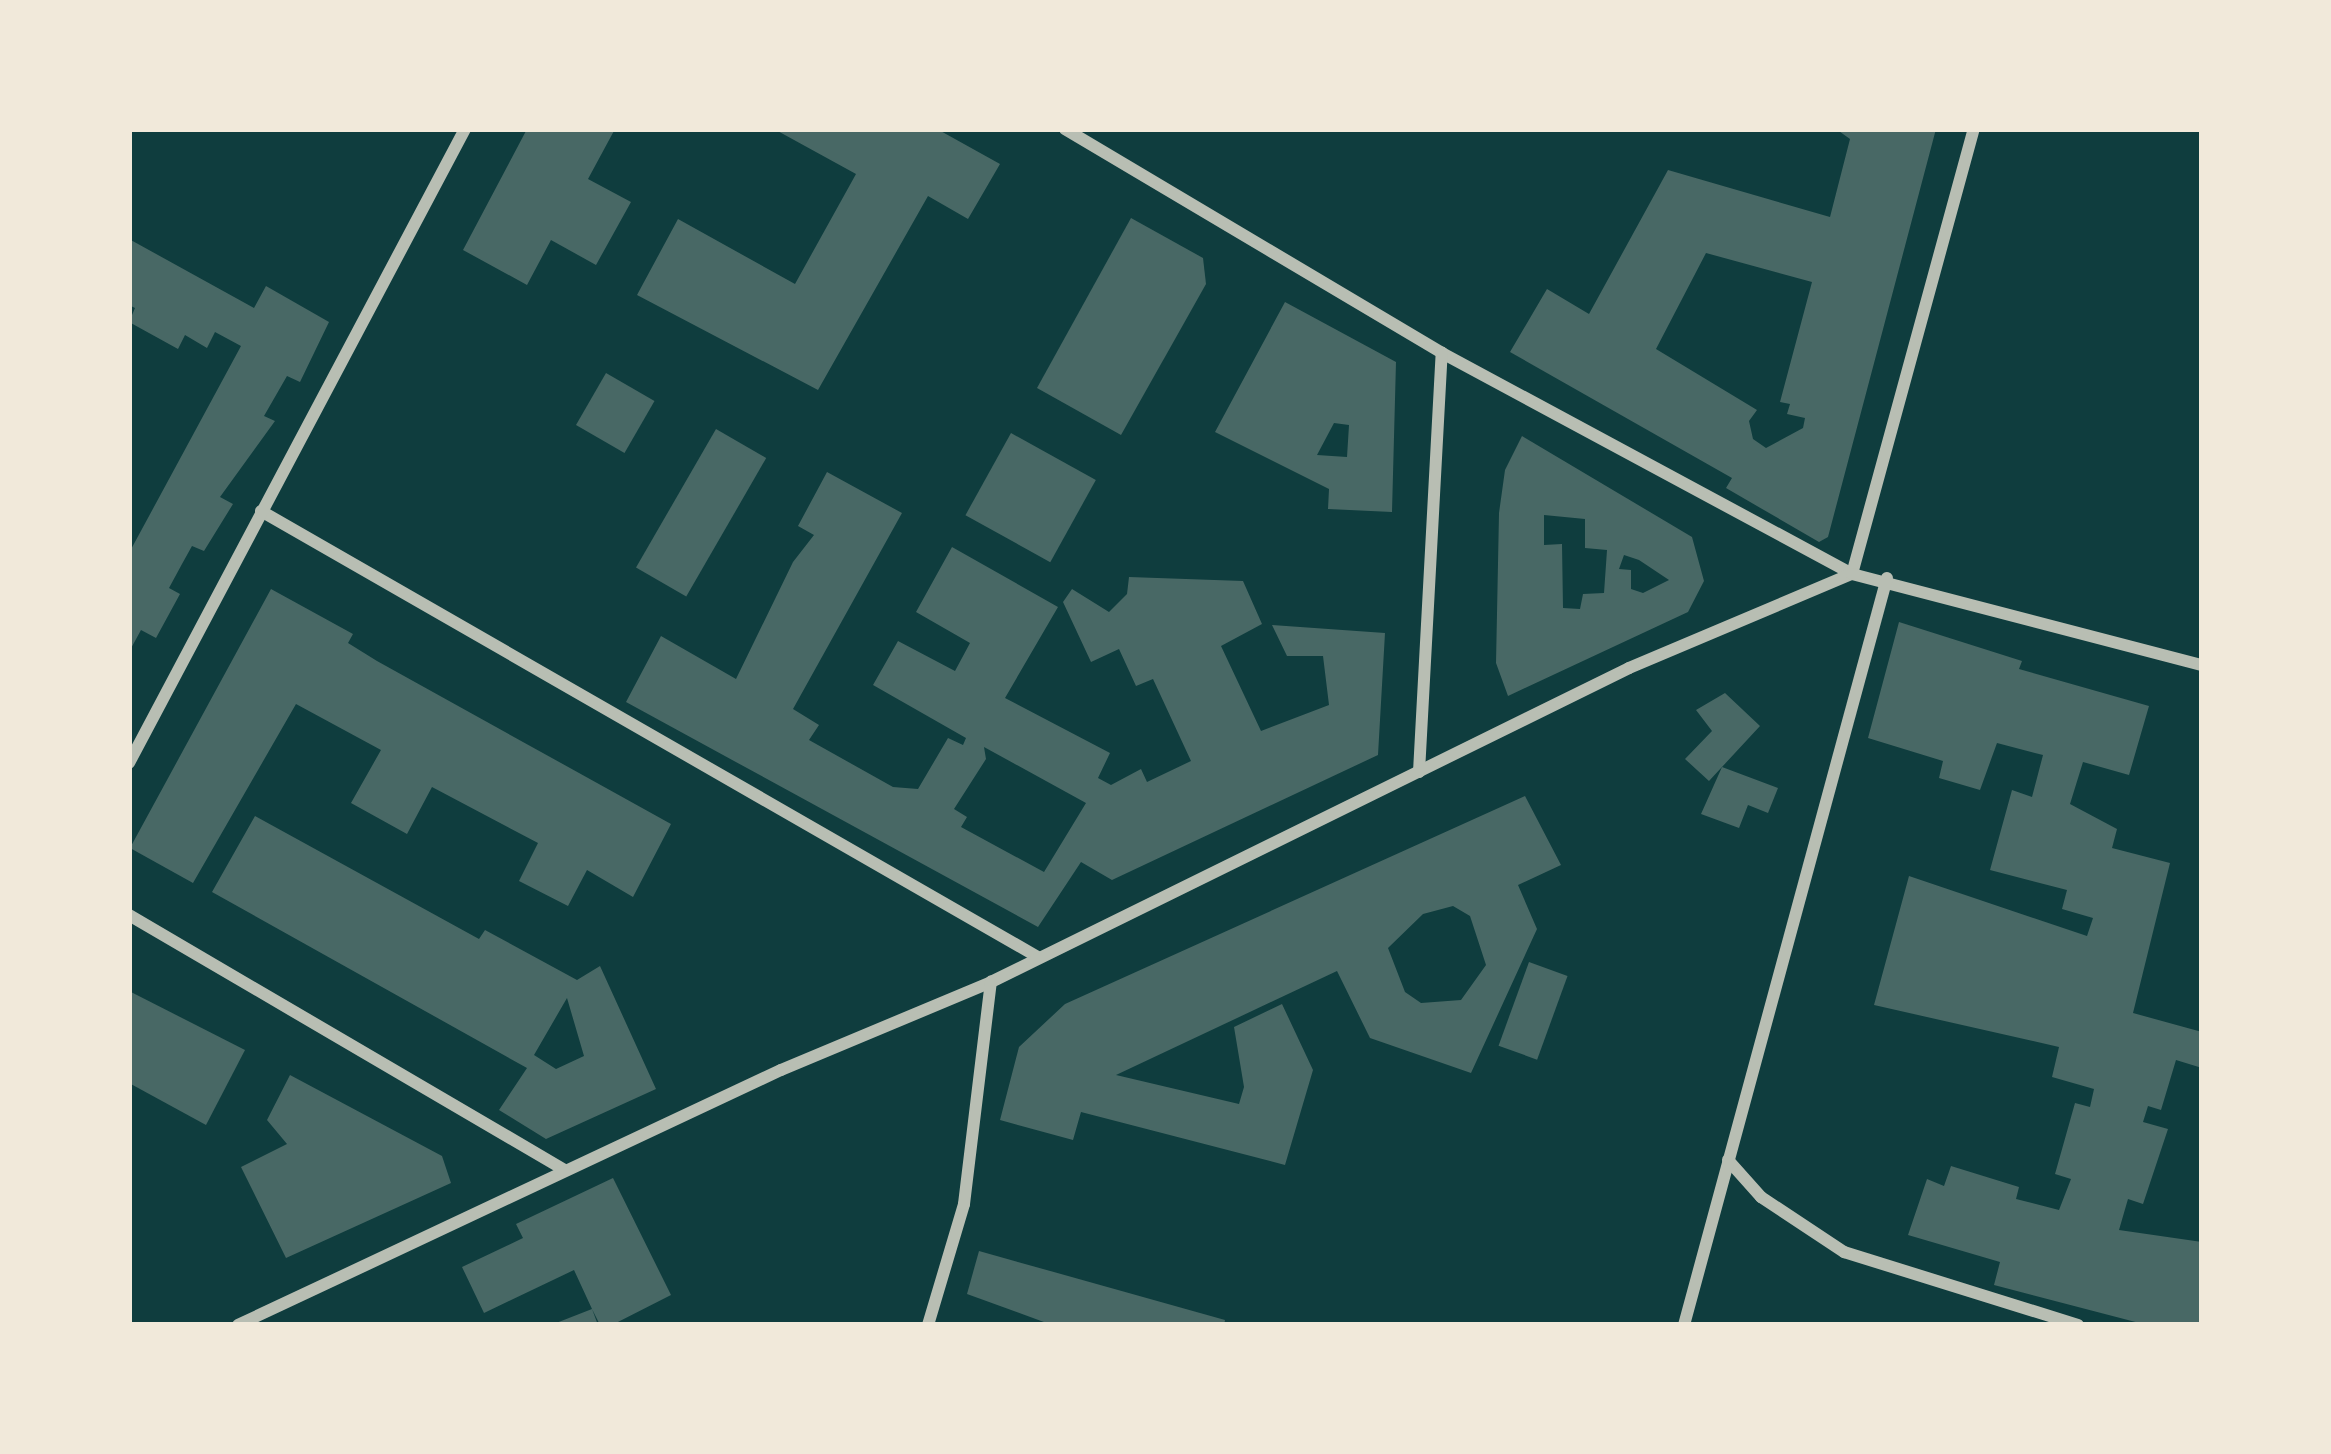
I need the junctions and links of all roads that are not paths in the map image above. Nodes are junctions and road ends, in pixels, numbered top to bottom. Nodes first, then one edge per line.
1 (465, 129) edge
2 (1065, 129) edge
3 (1974, 129) edge
4 (1442, 353) junction
5 (261, 511) junction
6 (1852, 574) junction
7 (1886, 578) junction
8 (2202, 665) edge
9 (129, 763) edge
10 (1419, 772) junction
11 (129, 915) edge
12 (1038, 957) junction
13 (991, 982) junction
14 (1728, 1160) junction
15 (563, 1169) junction
16 (238, 1325) edge
17 (928, 1325) edge
18 (1684, 1325) edge
19 (2078, 1325) edge

1 - 5 street
2 - 4 street
3 - 6 street
4 - 6 street
4 - 10 street
5 - 9 street
5 - 12 street
6 - 7 street
6 - 10 street
7 - 8 street
7 - 14 street
10 - 12 street
11 - 15 street
12 - 13 street
13 - 15 street
13 - 17 street
14 - 18 street
14 - 19 street
15 - 16 street

